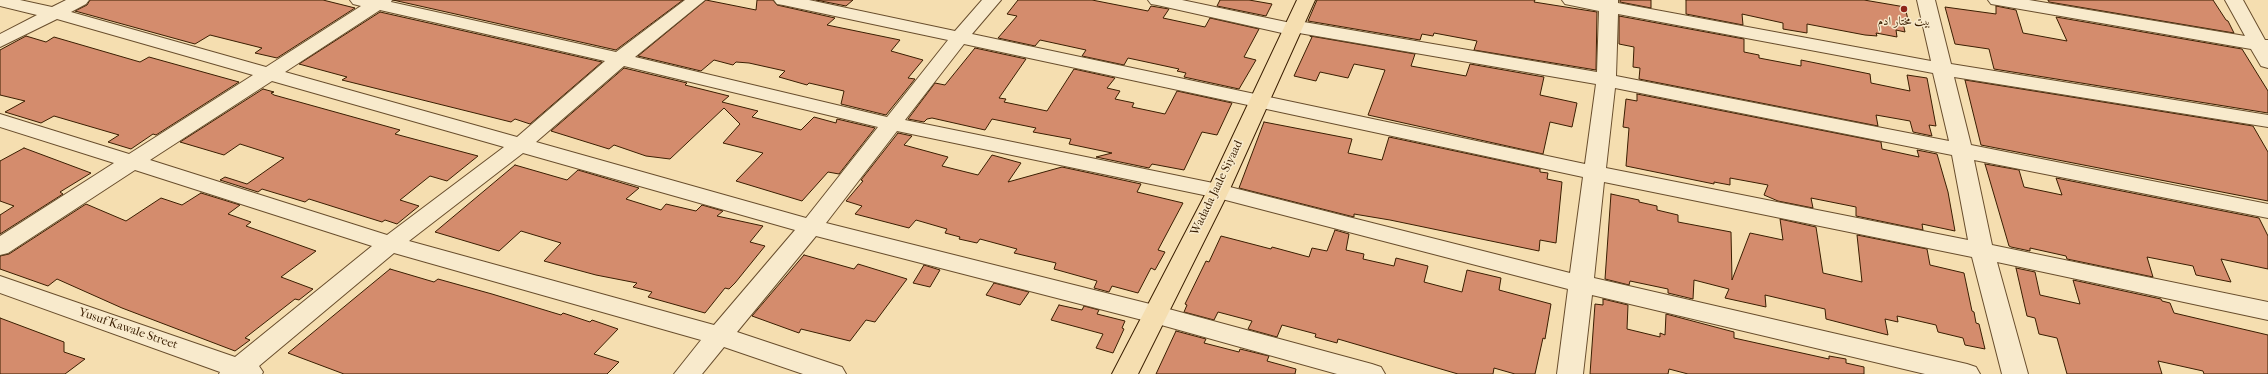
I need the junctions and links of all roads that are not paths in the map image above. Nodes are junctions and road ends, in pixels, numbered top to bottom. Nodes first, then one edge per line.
1 (80, 0) edge
2 (696, 0) edge
3 (783, 0) edge
4 (992, 0) edge
5 (1157, 0) edge
6 (1306, 0) edge
7 (1571, 0) edge
8 (1926, 0) edge
9 (1997, 0) edge
10 (2234, 0) edge
11 (0, 1) edge
12 (373, 1) edge
13 (1609, 3) edge
14 (55, 13) junction
15 (1291, 29) junction
16 (960, 37) junction
17 (0, 41) edge
18 (2263, 45) edge
19 (620, 59) junction
20 (2268, 62) edge
21 (1943, 69) junction
22 (268, 73) junction
23 (1606, 80) junction
24 (1259, 100) junction
25 (0, 120) edge
26 (2268, 121) edge
27 (892, 124) junction
28 (521, 144) junction
29 (1961, 149) junction
30 (132, 163) junction
31 (1594, 173) junction
32 (1218, 191) junction
33 (2268, 211) edge
34 (811, 227) junction
35 (390, 244) junction
36 (0, 247) edge
37 (1982, 250) junction
38 (0, 284) edge
39 (1582, 284) junction
40 (2268, 311) edge
41 (1154, 314) junction
42 (720, 336) junction
43 (242, 372) edge
44 (687, 374) edge
45 (833, 374) edge
46 (1125, 374) edge
47 (1372, 374) edge
48 (1570, 374) edge
49 (1967, 374) edge
50 (2015, 374) edge

1 - 14 street
2 - 19 street
3 - 16 street
4 - 16 street
5 - 15 street
6 - 15 main road, Wadada Jaale Siyaad
7 - 13 street
8 - 21 street
9 - 18 street
10 - 18 street
11 - 14 street
12 - 19 street
12 - 22 street
13 - 21 street
13 - 23 street
14 - 17 street
14 - 22 street
15 - 23 street
15 - 24 main road, Wadada Jaale Siyaad
16 - 24 street
16 - 27 street
18 - 20 street
19 - 27 street
19 - 28 street
21 - 26 street
21 - 29 street
22 - 28 street
22 - 30 street
23 - 29 street
23 - 31 street
24 - 31 street
24 - 32 main road, Wadada Jaale Siyaad
25 - 30 street
27 - 32 street
27 - 34 street
28 - 34 street
28 - 35 street
29 - 33 street
29 - 37 street
30 - 35 street
30 - 36 street
31 - 37 street
31 - 39 street
32 - 39 street
32 - 41 main road, Wadada Jaale Siyaad
34 - 41 street
34 - 42 street
35 - 42 street
35 - 43 street
37 - 40 street
37 - 50 street
38 - 43 street, Yusuf Kawale Street
39 - 48 street
39 - 49 street
41 - 46 main road, Wadada Jaale Siyaad
41 - 47 street
42 - 44 street
42 - 45 street

